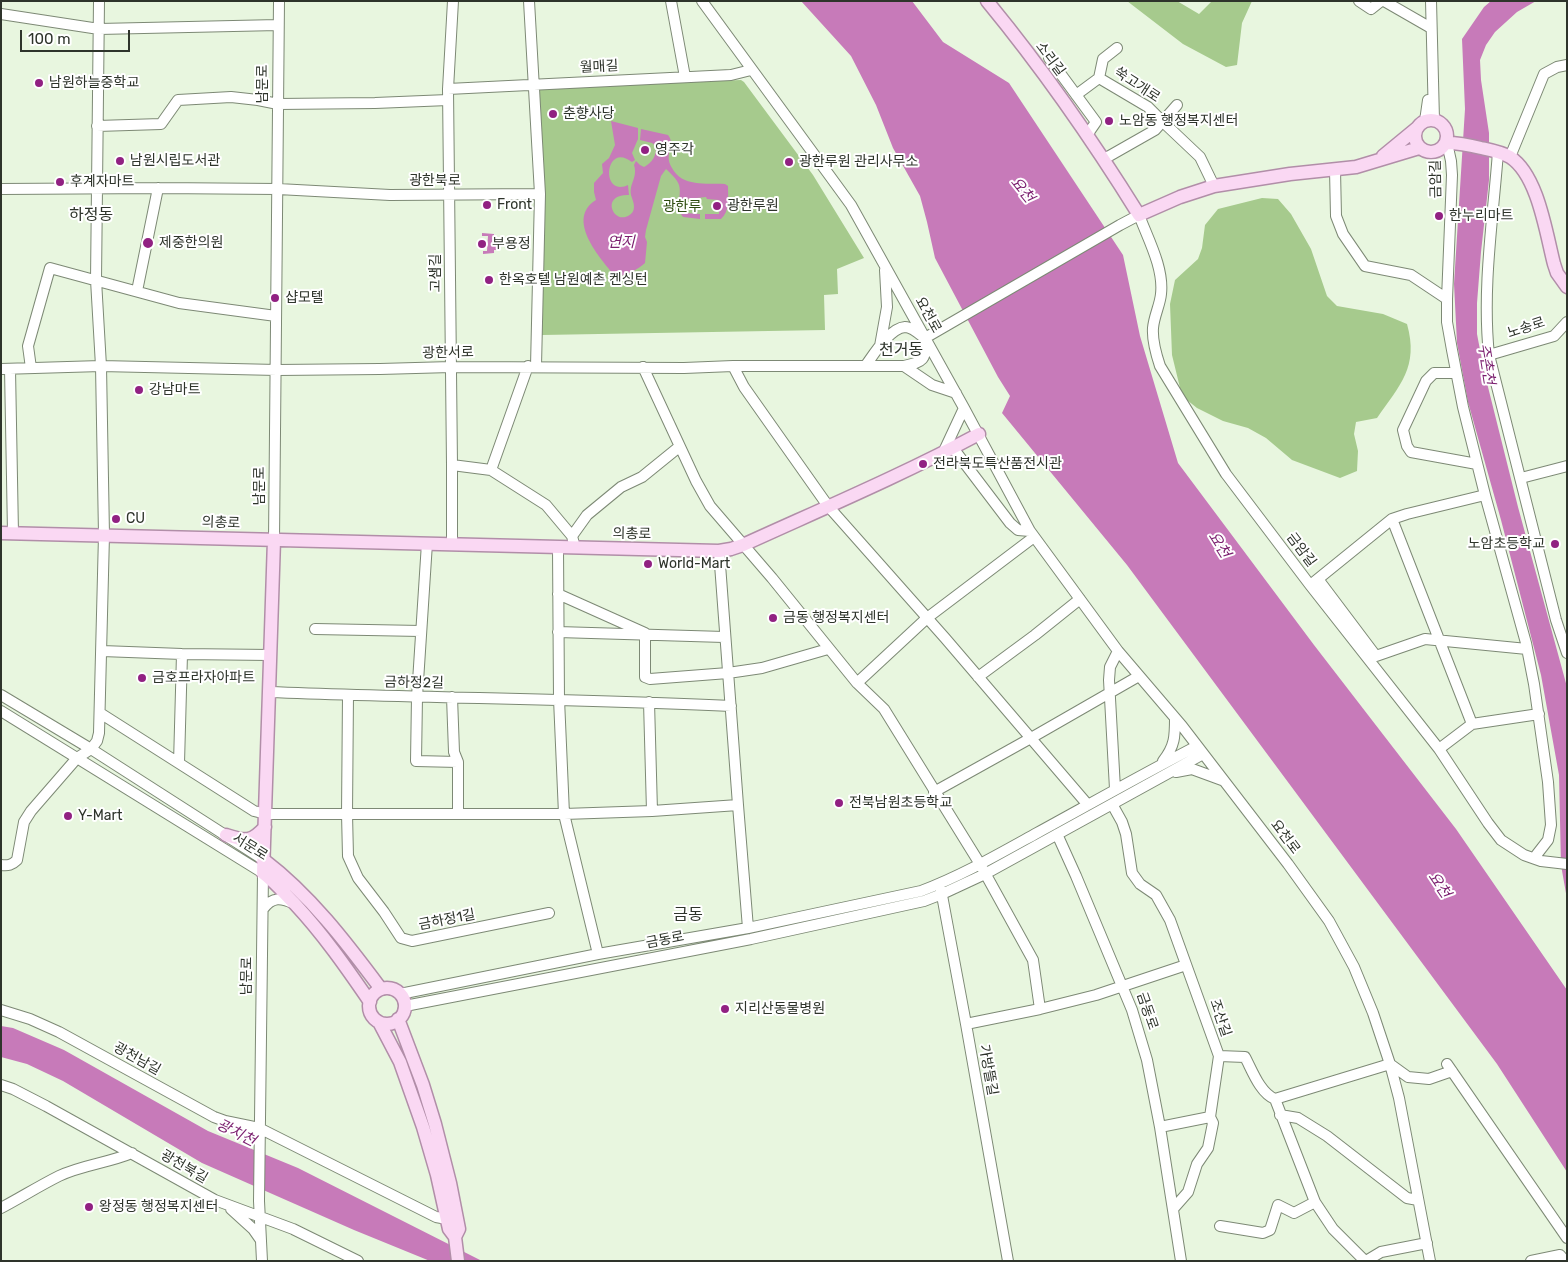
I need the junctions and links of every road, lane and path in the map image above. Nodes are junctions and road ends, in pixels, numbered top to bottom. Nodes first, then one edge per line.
1 (99, 1) edge
2 (279, 1) edge
3 (453, 1) edge
4 (529, 1) edge
5 (671, 1) edge
6 (702, 1) edge
7 (988, 1) edge
8 (1359, 1) edge
9 (1382, 1) edge
10 (1431, 1) edge
11 (1, 14) edge
12 (278, 25) junction
13 (1431, 28) junction
14 (99, 29) junction
15 (1117, 48) dead end
16 (1049, 58) dead end
17 (1567, 65) edge
18 (752, 70) junction
19 (685, 77) junction
20 (1099, 78) junction
21 (533, 84) junction
22 (448, 89) junction
23 (1076, 95) junction
24 (448, 100) junction
25 (278, 104) junction
26 (1177, 106) dead end
27 (1162, 122) junction
28 (1425, 123) junction
29 (97, 126) junction
30 (1087, 135) junction
31 (1452, 143) junction
32 (1419, 148) junction
33 (1501, 153) junction
34 (1104, 159) junction
35 (1377, 161) junction
36 (1334, 170) junction
37 (1214, 186) junction
38 (158, 188) junction
39 (1, 189) edge
40 (97, 189) junction
41 (278, 189) junction
42 (449, 194) junction
43 (540, 194) junction
44 (1139, 215) junction
45 (885, 266) junction
46 (96, 280) junction
47 (1567, 287) edge
48 (137, 292) junction
49 (1447, 299) junction
50 (276, 316) junction
51 (1567, 322) edge
52 (925, 338) junction
53 (880, 346) junction
54 (1489, 355) junction
55 (866, 365) junction
56 (101, 366) junction
57 (532, 366) junction
58 (733, 366) junction
59 (904, 366) junction
60 (450, 367) junction
61 (643, 367) junction
62 (30, 368) junction
63 (6, 369) edge
64 (276, 370) junction
65 (1456, 373) junction
66 (956, 393) junction
67 (964, 408) junction
68 (979, 434) junction
69 (679, 446) junction
70 (948, 450) junction
71 (1477, 464) junction
72 (452, 465) junction
73 (1567, 466) edge
74 (491, 470) junction
75 (1521, 478) junction
76 (1485, 495) junction
77 (828, 506) junction
78 (1392, 519) junction
79 (6, 532) edge
80 (1032, 534) junction
81 (104, 535) junction
82 (274, 540) junction
83 (573, 542) junction
84 (427, 543) junction
85 (452, 544) junction
86 (743, 544) junction
87 (558, 548) junction
88 (719, 551) junction
89 (1314, 582) junction
90 (558, 594) junction
91 (1080, 599) junction
92 (927, 618) junction
93 (315, 629) dead end
94 (421, 631) junction
95 (558, 632) junction
96 (645, 633) junction
97 (724, 637) junction
98 (1439, 640) junction
99 (828, 649) junction
100 (1527, 649) junction
101 (102, 651) junction
102 (1118, 651) junction
103 (1567, 653) edge
104 (182, 654) junction
105 (270, 656) junction
106 (728, 673) junction
107 (1139, 676) junction
108 (978, 678) junction
109 (857, 683) junction
110 (269, 692) junction
111 (1110, 692) junction
112 (1, 695) edge
113 (348, 695) junction
114 (417, 697) junction
115 (452, 697) junction
116 (558, 699) junction
117 (649, 702) junction
118 (731, 706) junction
119 (1, 711) edge
120 (100, 713) junction
121 (1539, 714) junction
122 (1175, 718) junction
123 (1472, 724) junction
124 (1031, 738) junction
125 (91, 749) junction
126 (1439, 749) junction
127 (1200, 750) junction
128 (77, 758) junction
129 (458, 762) junction
130 (178, 764) junction
131 (1160, 765) junction
132 (1166, 775) junction
133 (1224, 780) junction
134 (1115, 789) junction
135 (934, 792) junction
136 (1112, 804) junction
137 (738, 805) junction
138 (1088, 805) junction
139 (652, 811) junction
140 (458, 813) junction
141 (347, 814) junction
142 (564, 814) junction
143 (265, 821) junction
144 (1057, 834) junction
145 (226, 835) junction
146 (264, 860) junction
147 (1537, 860) junction
148 (980, 864) junction
149 (1567, 864) edge
150 (1, 865) edge
151 (264, 873) junction
152 (985, 874) junction
153 (940, 889) junction
154 (295, 904) junction
155 (263, 909) junction
156 (549, 913) dead end
157 (748, 928) junction
158 (598, 954) junction
159 (1186, 965) junction
160 (1122, 986) junction
161 (381, 989) junction
162 (403, 1000) junction
163 (370, 1002) junction
164 (1040, 1009) junction
165 (1, 1010) edge
166 (398, 1020) junction
167 (379, 1022) junction
168 (966, 1024) junction
169 (1218, 1056) junction
170 (1390, 1064) junction
171 (1, 1086) edge
172 (1275, 1099) junction
173 (1280, 1115) junction
174 (1210, 1117) junction
175 (429, 1126) junction
176 (1160, 1127) junction
177 (259, 1134) junction
178 (132, 1153) junction
179 (1418, 1200) junction
180 (1315, 1202) junction
181 (228, 1206) junction
182 (1, 1208) edge
183 (1172, 1209) junction
184 (259, 1216) junction
185 (447, 1219) junction
186 (1220, 1226) dead end
187 (455, 1238) junction
188 (1567, 1238) edge
189 (260, 1239) junction
190 (1427, 1243) junction
191 (262, 1261) edge
192 (358, 1261) edge
193 (458, 1261) edge
194 (1008, 1261) edge
195 (1181, 1261) edge
196 (1365, 1261) edge
197 (1430, 1261) edge
198 (1531, 1261) edge
199 (1565, 1261) edge

1 - 14 street
2 - 12 street, 남문로
3 - 22 street, 고샘길
4 - 21 street
5 - 19 street
6 - 18 street, 요천로
7 - 30 main road, 소리길
8 - 9 street
9 - 13 street
10 - 13 street
11 - 14 street
12 - 14 street
12 - 25 street, 남문로
13 - 28 street
14 - 29 street
15 - 20 street
16 - 23 street, 소리길
17 - 33 street
18 - 19 street, 월매길
18 - 45 street, 요천로
19 - 21 street, 월매길
20 - 23 street
20 - 27 street, 쑥고개로
21 - 22 street, 월매길
21 - 43 street
22 - 24 street, 고샘길
23 - 30 street, 소리길
24 - 25 street
24 - 42 street, 고샘길
25 - 29 street
25 - 41 street, 남문로
26 - 27 street
27 - 34 street
27 - 37 street, 쑥고개로
28 - 31 main road
28 - 32 main road
28 - 35 main road
29 - 40 street
30 - 34 main road, 소리길
31 - 32 main road
31 - 33 main road
31 - 49 street, 금암길
32 - 35 main road
33 - 47 main road
33 - 54 street
34 - 44 main road, 소리길
35 - 36 main road
36 - 37 main road
36 - 49 street
37 - 44 main road
38 - 40 street, 광한북로
38 - 41 street, 광한북로
38 - 48 street
39 - 40 street, 광한북로
40 - 46 street
41 - 42 street, 광한북로
41 - 50 street, 남문로
42 - 43 street, 광한북로
42 - 60 street, 고샘길
43 - 57 street
44 - 52 street
44 - 89 street, 금암길
45 - 52 street, 요천로
45 - 53 street
46 - 48 street
46 - 56 street
46 - 62 street
48 - 50 street
49 - 65 street, 금암길
50 - 64 street, 남문로
51 - 54 street, 노송로
52 - 53 street
52 - 59 street
52 - 66 street, 요천로
53 - 55 street
54 - 75 street
55 - 58 street, 광한서로
55 - 59 street, 광한서로
56 - 62 street, 광한서로
56 - 64 street, 광한서로
56 - 81 street
57 - 60 street, 광한서로
57 - 61 street, 광한서로
57 - 74 street
58 - 61 street, 광한서로
58 - 77 street
59 - 66 street
60 - 64 street, 광한서로
60 - 72 street, 고샘길
61 - 69 street
62 - 63 street, 광한서로
63 - 79 street, 의총로
64 - 82 street, 남문로
65 - 71 street, 금암길
65 - 71 street
66 - 67 street, 요천로
67 - 68 street, 요천로
67 - 70 street
68 - 70 main road, 의총로
68 - 80 street, 요천로
69 - 83 street
69 - 86 street
70 - 77 main road, 의총로
70 - 80 street
71 - 76 street, 금암길
72 - 74 street
72 - 85 street, 고샘길
73 - 75 street
74 - 83 street
75 - 103 street
76 - 78 street
76 - 100 street, 금암길
77 - 86 main road, 의총로
77 - 92 street
78 - 89 street
78 - 98 street
79 - 81 main road, 의총로
80 - 91 street, 요천로
80 - 92 street
81 - 82 main road, 의총로
81 - 101 street
82 - 84 main road, 의총로
82 - 105 main road, 남문로
83 - 87 main road, 의총로
83 - 88 main road, 의총로
84 - 85 main road, 의총로
84 - 94 street
85 - 87 main road, 의총로
86 - 88 main road, 의총로
86 - 99 street
87 - 90 street
88 - 97 street
89 - 98 street
89 - 126 street, 금암길
90 - 95 street
90 - 96 street
91 - 102 street, 요천로
91 - 108 street
92 - 108 street
92 - 109 street
93 - 94 street
94 - 114 street
95 - 96 street
95 - 116 street
96 - 97 street
96 - 106 street
97 - 106 street
98 - 100 street
98 - 123 street
99 - 106 street
99 - 109 street
100 - 121 street, 금암길
101 - 104 street
101 - 120 street
102 - 107 street, 요천로
102 - 111 street
104 - 105 street
104 - 130 street
105 - 110 main road, 남문로
106 - 118 street
107 - 111 street
107 - 122 street, 요천로
108 - 124 street
109 - 135 street
110 - 113 street, 금하정2길
110 - 143 main road, 남문로
111 - 124 street
111 - 134 street
112 - 125 street, 서문로
113 - 114 street, 금하정2길
113 - 141 street, 금하정1길
114 - 115 street, 금하정2길
114 - 129 street
115 - 116 street, 금하정2길
115 - 129 street
116 - 117 street, 금하정2길
116 - 142 street
117 - 118 street, 금하정2길
117 - 139 street
118 - 137 street
119 - 128 street, 서문로
120 - 125 street
120 - 130 street
121 - 123 street
121 - 147 street, 금암길
122 - 127 street, 요천로
122 - 131 street
123 - 126 street
124 - 135 street
124 - 138 street
125 - 128 street
125 - 145 street, 서문로
126 - 147 street, 금암길
127 - 131 street, 금동로
127 - 132 street, 금동로
127 - 133 street, 요천로
128 - 150 street
128 - 151 street, 서문로
129 - 140 street
130 - 143 street
131 - 134 street, 금동로
132 - 133 street
132 - 136 street, 금동로
133 - 170 street, 요천로
134 - 138 street, 금동로
135 - 148 street
136 - 144 street, 금동로
136 - 159 street, 조산길
137 - 139 street
137 - 157 street
138 - 148 street, 금동로
139 - 142 street
140 - 141 street
140 - 142 street
141 - 143 street
141 - 156 street, 금하정1길
142 - 158 street
143 - 145 main road
143 - 146 main road, 남문로
144 - 152 street, 금동로
144 - 160 street, 금동로
145 - 146 street, 서문로
146 - 151 main road, 남문로
146 - 161 main road, 서문로
147 - 149 street, 금암길
148 - 152 street
148 - 153 street, 금동로
151 - 154 main road, 서문로
151 - 155 street, 남문로
152 - 153 street, 금동로
152 - 164 street
153 - 157 street, 금동로
153 - 162 street, 금동로
153 - 168 street, 가방뜰길
154 - 155 street
154 - 163 main road, 서문로
155 - 177 street, 남문로
157 - 158 street, 금동로
158 - 162 street, 금동로
159 - 160 street
159 - 169 street, 조산길
160 - 164 street
160 - 176 street, 금동로
161 - 162 main road, 금동로
161 - 163 main road
162 - 166 main road
163 - 167 main road
164 - 168 street
165 - 177 street, 광천남길
166 - 167 main road
166 - 175 main road
167 - 175 main road
168 - 194 street, 가방뜰길
169 - 172 street, 조산길
169 - 174 street
170 - 172 street
170 - 179 street, 요천로
170 - 188 street
171 - 178 street, 광천북길
172 - 173 street, 조산길
173 - 179 street
173 - 180 street, 조산길
174 - 176 street
174 - 183 street
175 - 185 main road
175 - 187 main road
176 - 183 street, 금동로
177 - 184 street, 남문로
177 - 185 street, 광천남길
178 - 181 street, 광천북길
178 - 182 street
179 - 190 street, 요천로
180 - 186 street
180 - 196 street, 조산길
181 - 184 street, 광천북길
181 - 189 street
183 - 195 street, 금동로
184 - 189 street
184 - 192 street, 광천북길
185 - 187 main road
187 - 193 main road
189 - 191 street
190 - 196 street
190 - 197 street, 요천로
198 - 199 street

